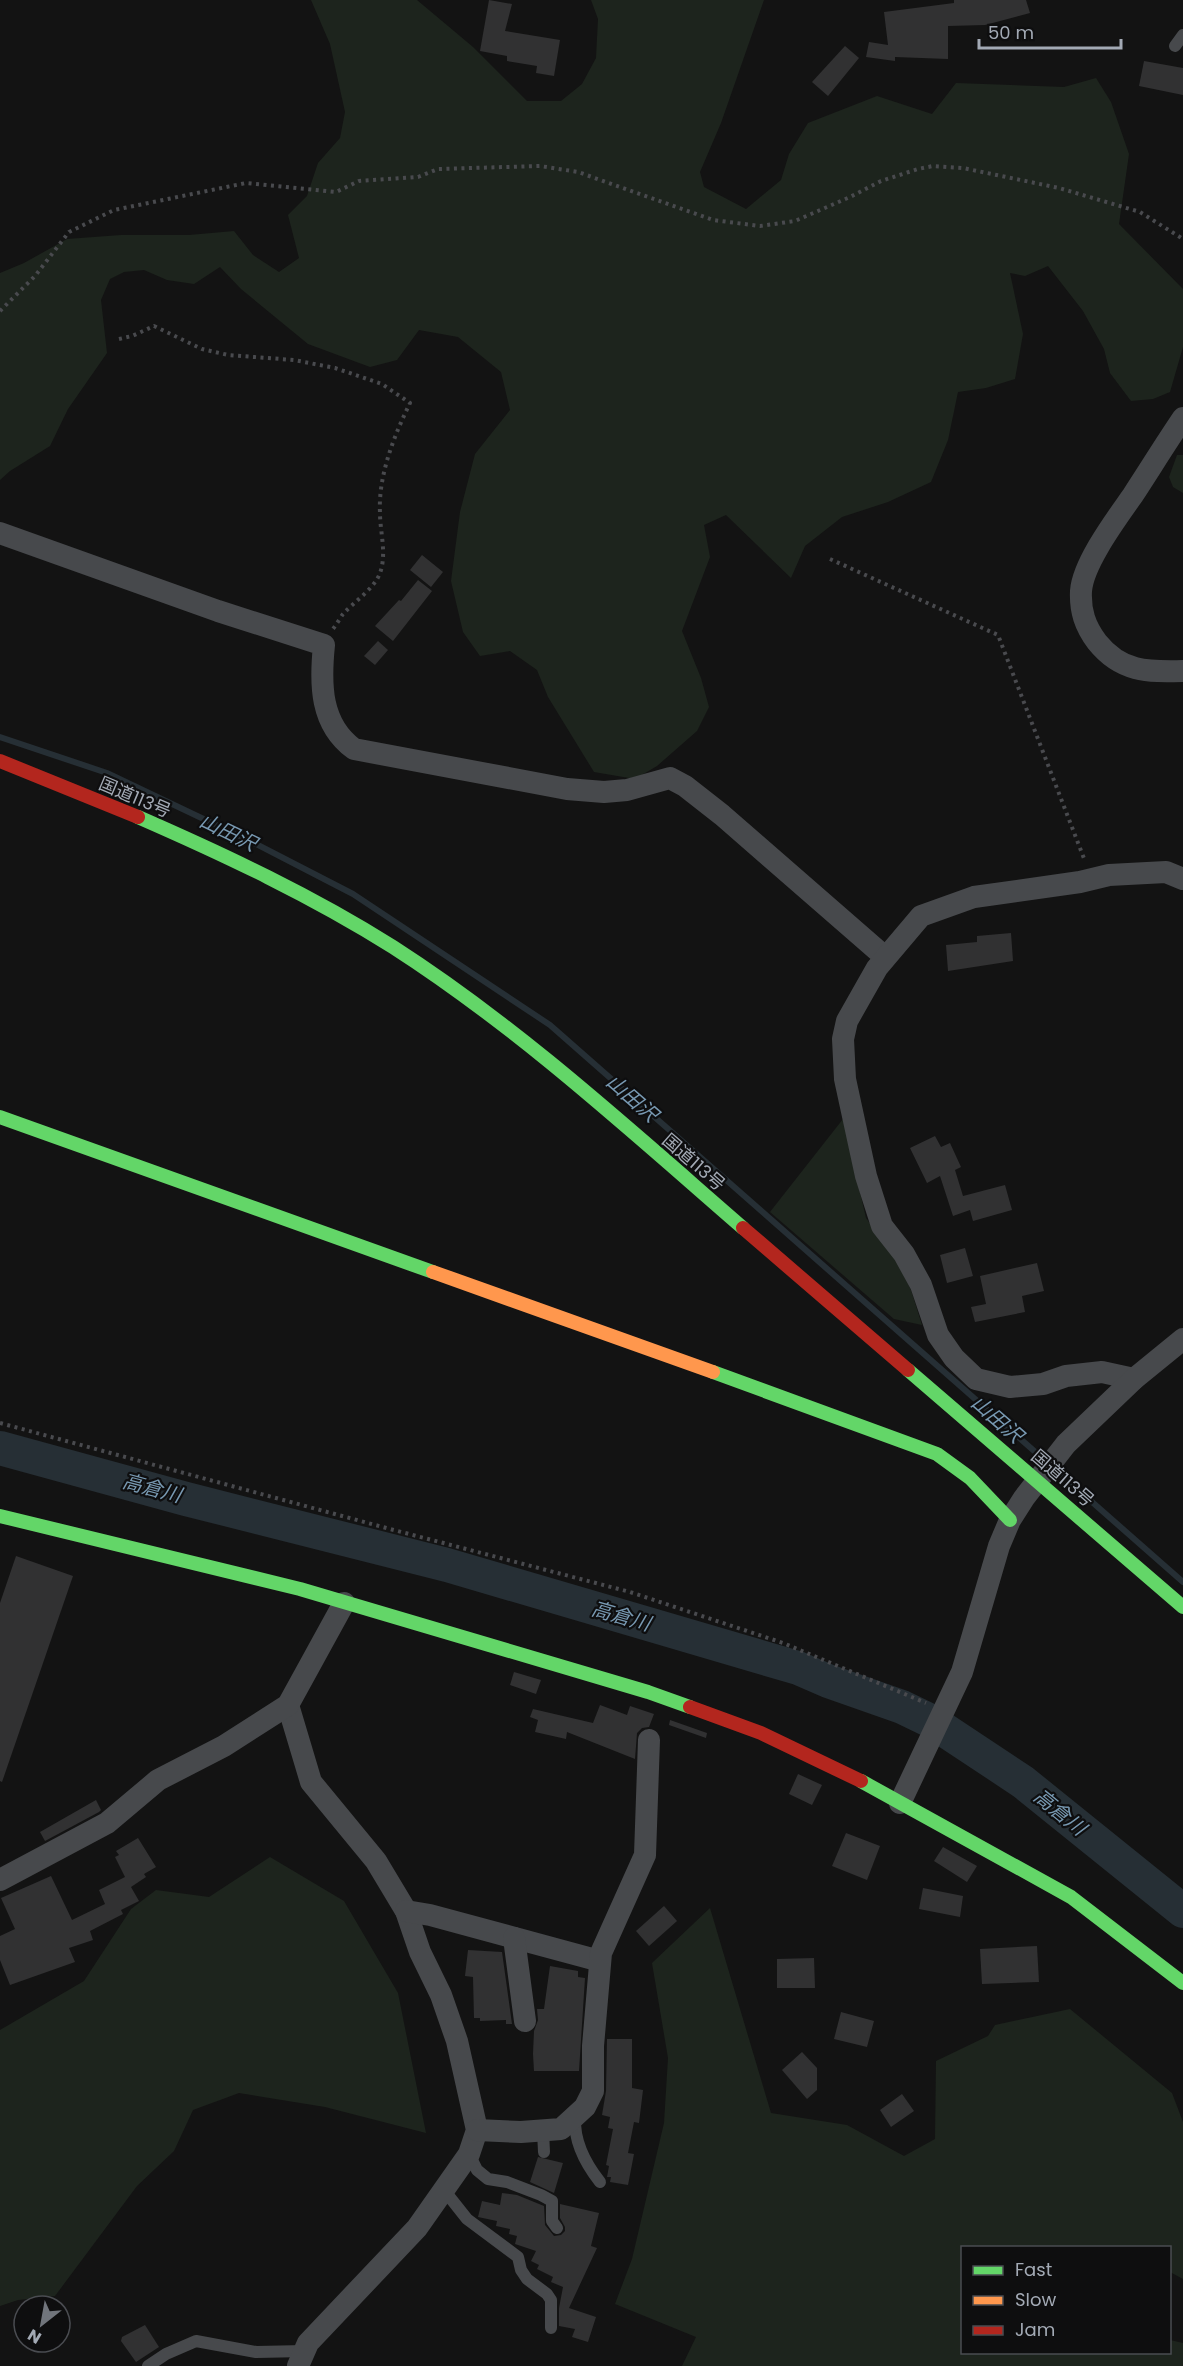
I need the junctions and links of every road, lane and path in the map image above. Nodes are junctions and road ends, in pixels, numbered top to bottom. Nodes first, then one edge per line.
1 (1183, 34) edge
2 (1175, 46) dead end
3 (1183, 239) edge
4 (0, 311) edge
5 (119, 339) dead end
6 (1183, 418) edge
7 (0, 533) edge
8 (830, 560) dead end
9 (324, 645) junction
10 (1183, 671) edge
11 (0, 761) edge
12 (1092, 879) junction
13 (1183, 879) edge
14 (885, 957) junction
15 (0, 1117) edge
16 (1183, 1339) edge
17 (1134, 1379) junction
18 (0, 1423) edge
19 (1038, 1480) junction
20 (0, 1516) edge
21 (1010, 1520) junction
22 (344, 1604) junction
23 (1183, 1607) edge
24 (288, 1705) junction
25 (944, 1711) junction
26 (649, 1740) dead end
27 (900, 1803) junction
28 (0, 1880) edge
29 (406, 1911) junction
30 (514, 1938) junction
31 (600, 1961) junction
32 (1183, 1983) edge
33 (525, 2021) dead end
34 (575, 2116) junction
35 (477, 2130) junction
36 (470, 2154) junction
37 (600, 2182) dead end
38 (444, 2190) junction
39 (557, 2228) dead end
40 (551, 2328) dead end
41 (302, 2358) edge
42 (148, 2366) edge

1 - 2 lane
3 - 4 path
5 - 9 path
6 - 10 street
7 - 9 street
8 - 12 path
9 - 14 street
11 - 19 main road, 国道113号
12 - 13 street
12 - 14 street
14 - 17 street
15 - 21 main road
16 - 17 street
17 - 19 street
18 - 25 path
19 - 21 street
19 - 23 main road, 国道113号
20 - 22 main road
21 - 25 street
22 - 24 street
22 - 27 main road
24 - 28 street
24 - 29 street
25 - 27 street
26 - 31 street
27 - 32 main road
29 - 30 street
29 - 35 street
30 - 31 street
30 - 33 street
31 - 34 street
34 - 35 street
34 - 37 lane
35 - 36 street
36 - 38 street
36 - 39 lane
38 - 40 lane
38 - 41 street
41 - 42 lane

